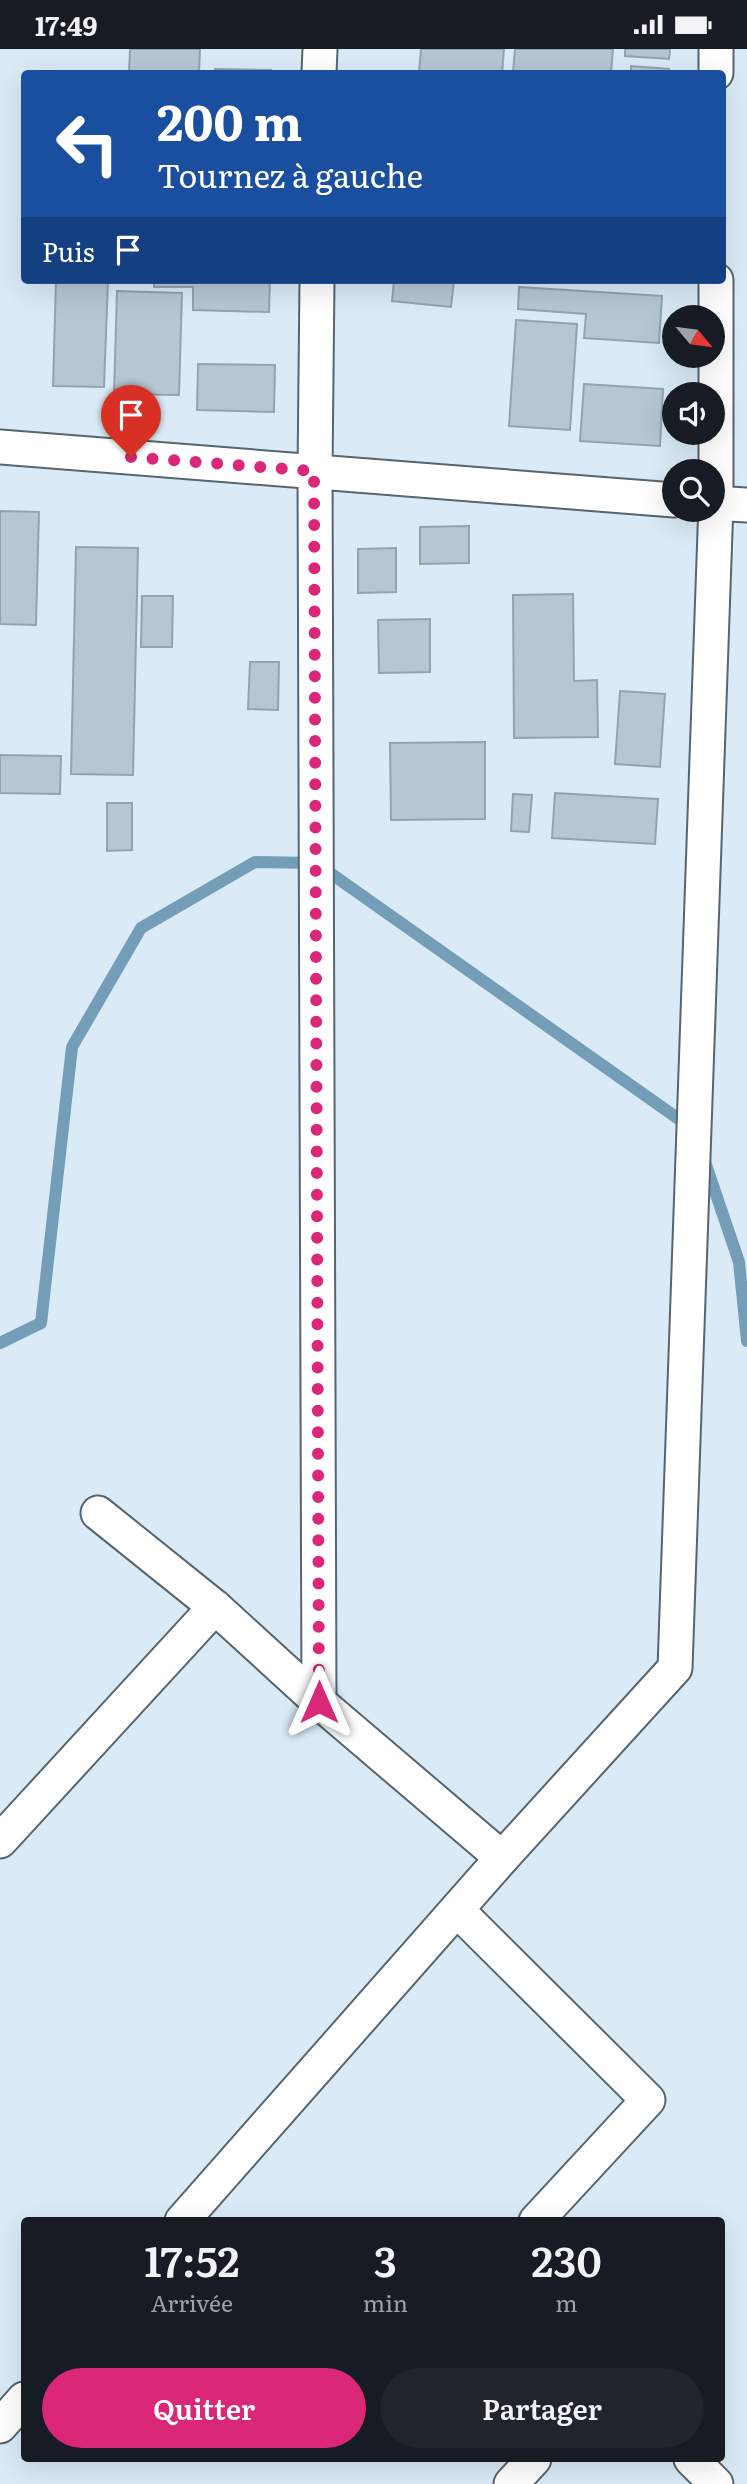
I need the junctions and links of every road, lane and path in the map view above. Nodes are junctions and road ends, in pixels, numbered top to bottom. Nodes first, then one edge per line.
1 (320, 49) edge
2 (716, 49) edge
3 (319, 70) edge
4 (716, 70) edge
5 (317, 284) edge
6 (716, 284) edge
7 (0, 447) edge
8 (723, 459) edge
9 (314, 471) junction
10 (662, 499) edge
11 (724, 522) edge
12 (98, 1513) dead end
13 (215, 1607) junction
14 (319, 1702) junction
15 (0, 1841) edge
16 (502, 1858) junction
17 (457, 1910) junction
18 (186, 2217) edge
19 (540, 2217) edge
20 (21, 2402) edge
21 (0, 2427) edge
22 (531, 2462) edge
23 (694, 2462) edge
24 (511, 2484) edge
25 (716, 2484) edge

1 - 3 street
2 - 4 street
5 - 9 street
6 - 8 street
7 - 9 street
9 - 10 street
9 - 14 street
11 - 16 street
12 - 13 street
13 - 14 street
13 - 15 street
14 - 16 street
16 - 17 street
17 - 18 street
17 - 19 street
20 - 21 street
22 - 24 street
23 - 25 street

